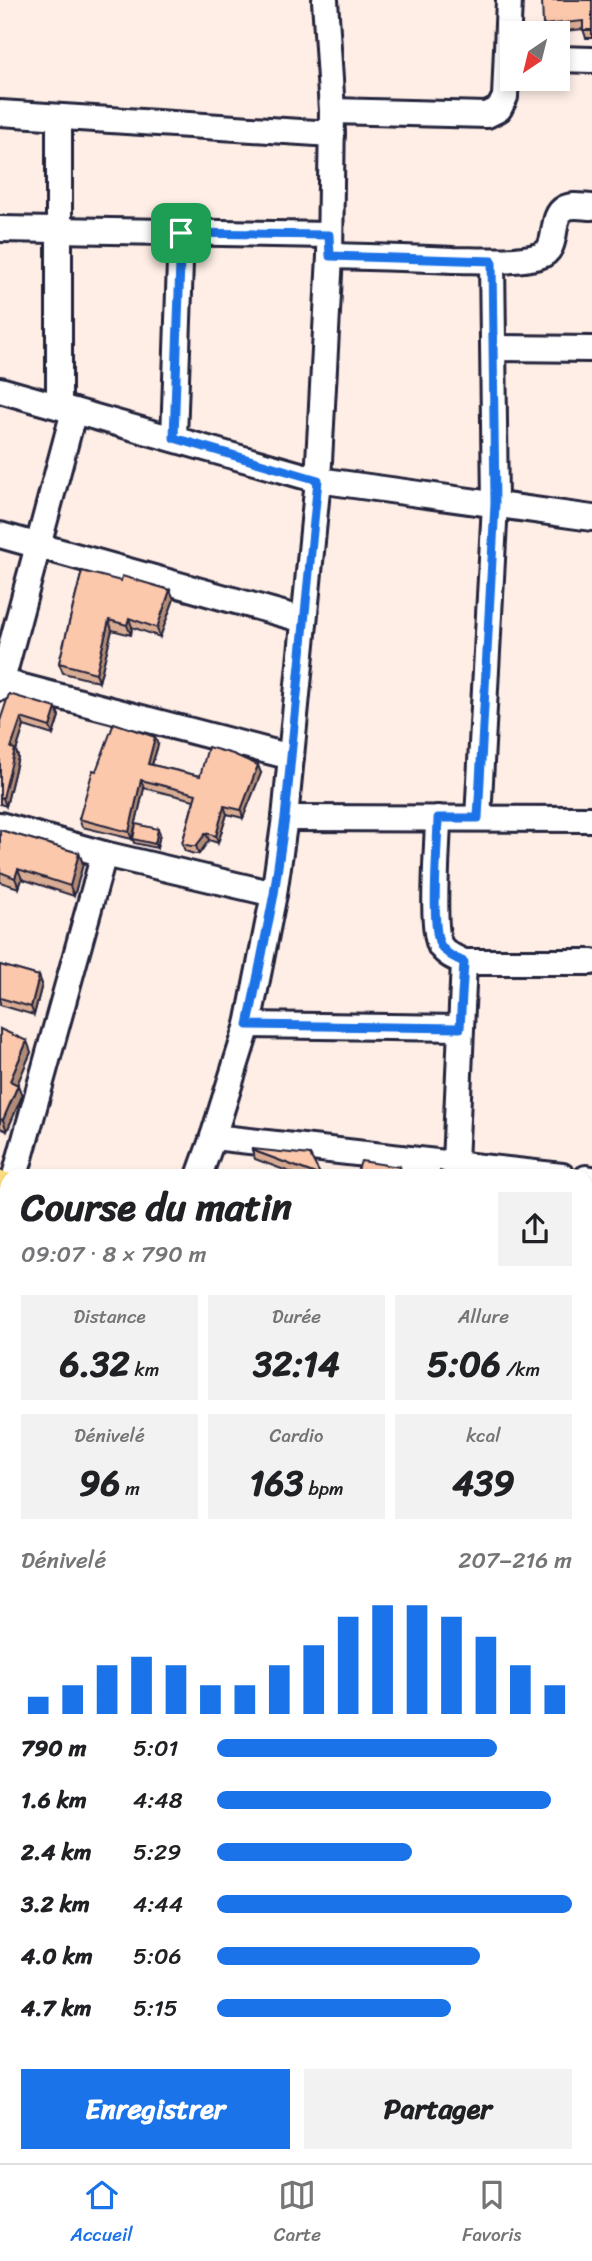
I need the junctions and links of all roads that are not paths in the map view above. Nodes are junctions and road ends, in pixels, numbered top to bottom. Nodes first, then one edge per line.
1 (325, 0) edge
2 (509, 0) edge
3 (509, 21) edge
4 (570, 59) edge
5 (592, 60) edge
6 (506, 91) edge
7 (0, 113) edge
8 (59, 117) junction
9 (332, 122) junction
10 (592, 207) edge
11 (0, 229) edge
12 (59, 231) junction
13 (181, 233) junction
14 (329, 245) junction
15 (492, 261) junction
16 (494, 348) junction
17 (592, 349) edge
18 (0, 390) edge
19 (66, 409) junction
20 (174, 438) junction
21 (318, 480) junction
22 (495, 504) junction
23 (592, 518) edge
24 (0, 535) edge
25 (37, 546) junction
26 (304, 620) junction
27 (1, 683) edge
28 (290, 757) junction
29 (285, 818) junction
30 (438, 818) junction
31 (478, 818) junction
32 (592, 819) edge
33 (0, 825) edge
34 (104, 854) junction
35 (274, 894) junction
36 (464, 962) junction
37 (592, 962) edge
38 (248, 1025) junction
39 (460, 1028) junction
40 (213, 1137) junction
41 (455, 1163) junction
42 (17, 1169) edge
43 (201, 1169) edge
44 (499, 1169) edge

1 - 9 street
2 - 3 street
4 - 5 street
6 - 9 street
7 - 8 street
8 - 9 street
8 - 12 street
9 - 14 street
10 - 15 street
11 - 12 street
12 - 13 street
12 - 19 street
13 - 14 street
13 - 20 street
14 - 15 street
14 - 21 street
15 - 16 street
16 - 17 street
16 - 22 street
18 - 19 street
19 - 20 street
19 - 25 street
20 - 21 street
21 - 22 street
21 - 26 street
22 - 23 street
22 - 31 street
24 - 25 street
25 - 26 street
25 - 27 street
26 - 28 street
27 - 28 street
28 - 29 street
29 - 30 street
29 - 35 street
30 - 31 street
30 - 36 street
31 - 32 street
33 - 34 street
34 - 35 street
34 - 42 street
35 - 38 street
36 - 37 street
36 - 39 street
38 - 39 street
38 - 40 street
39 - 41 street
40 - 41 street
40 - 43 street
41 - 44 street

